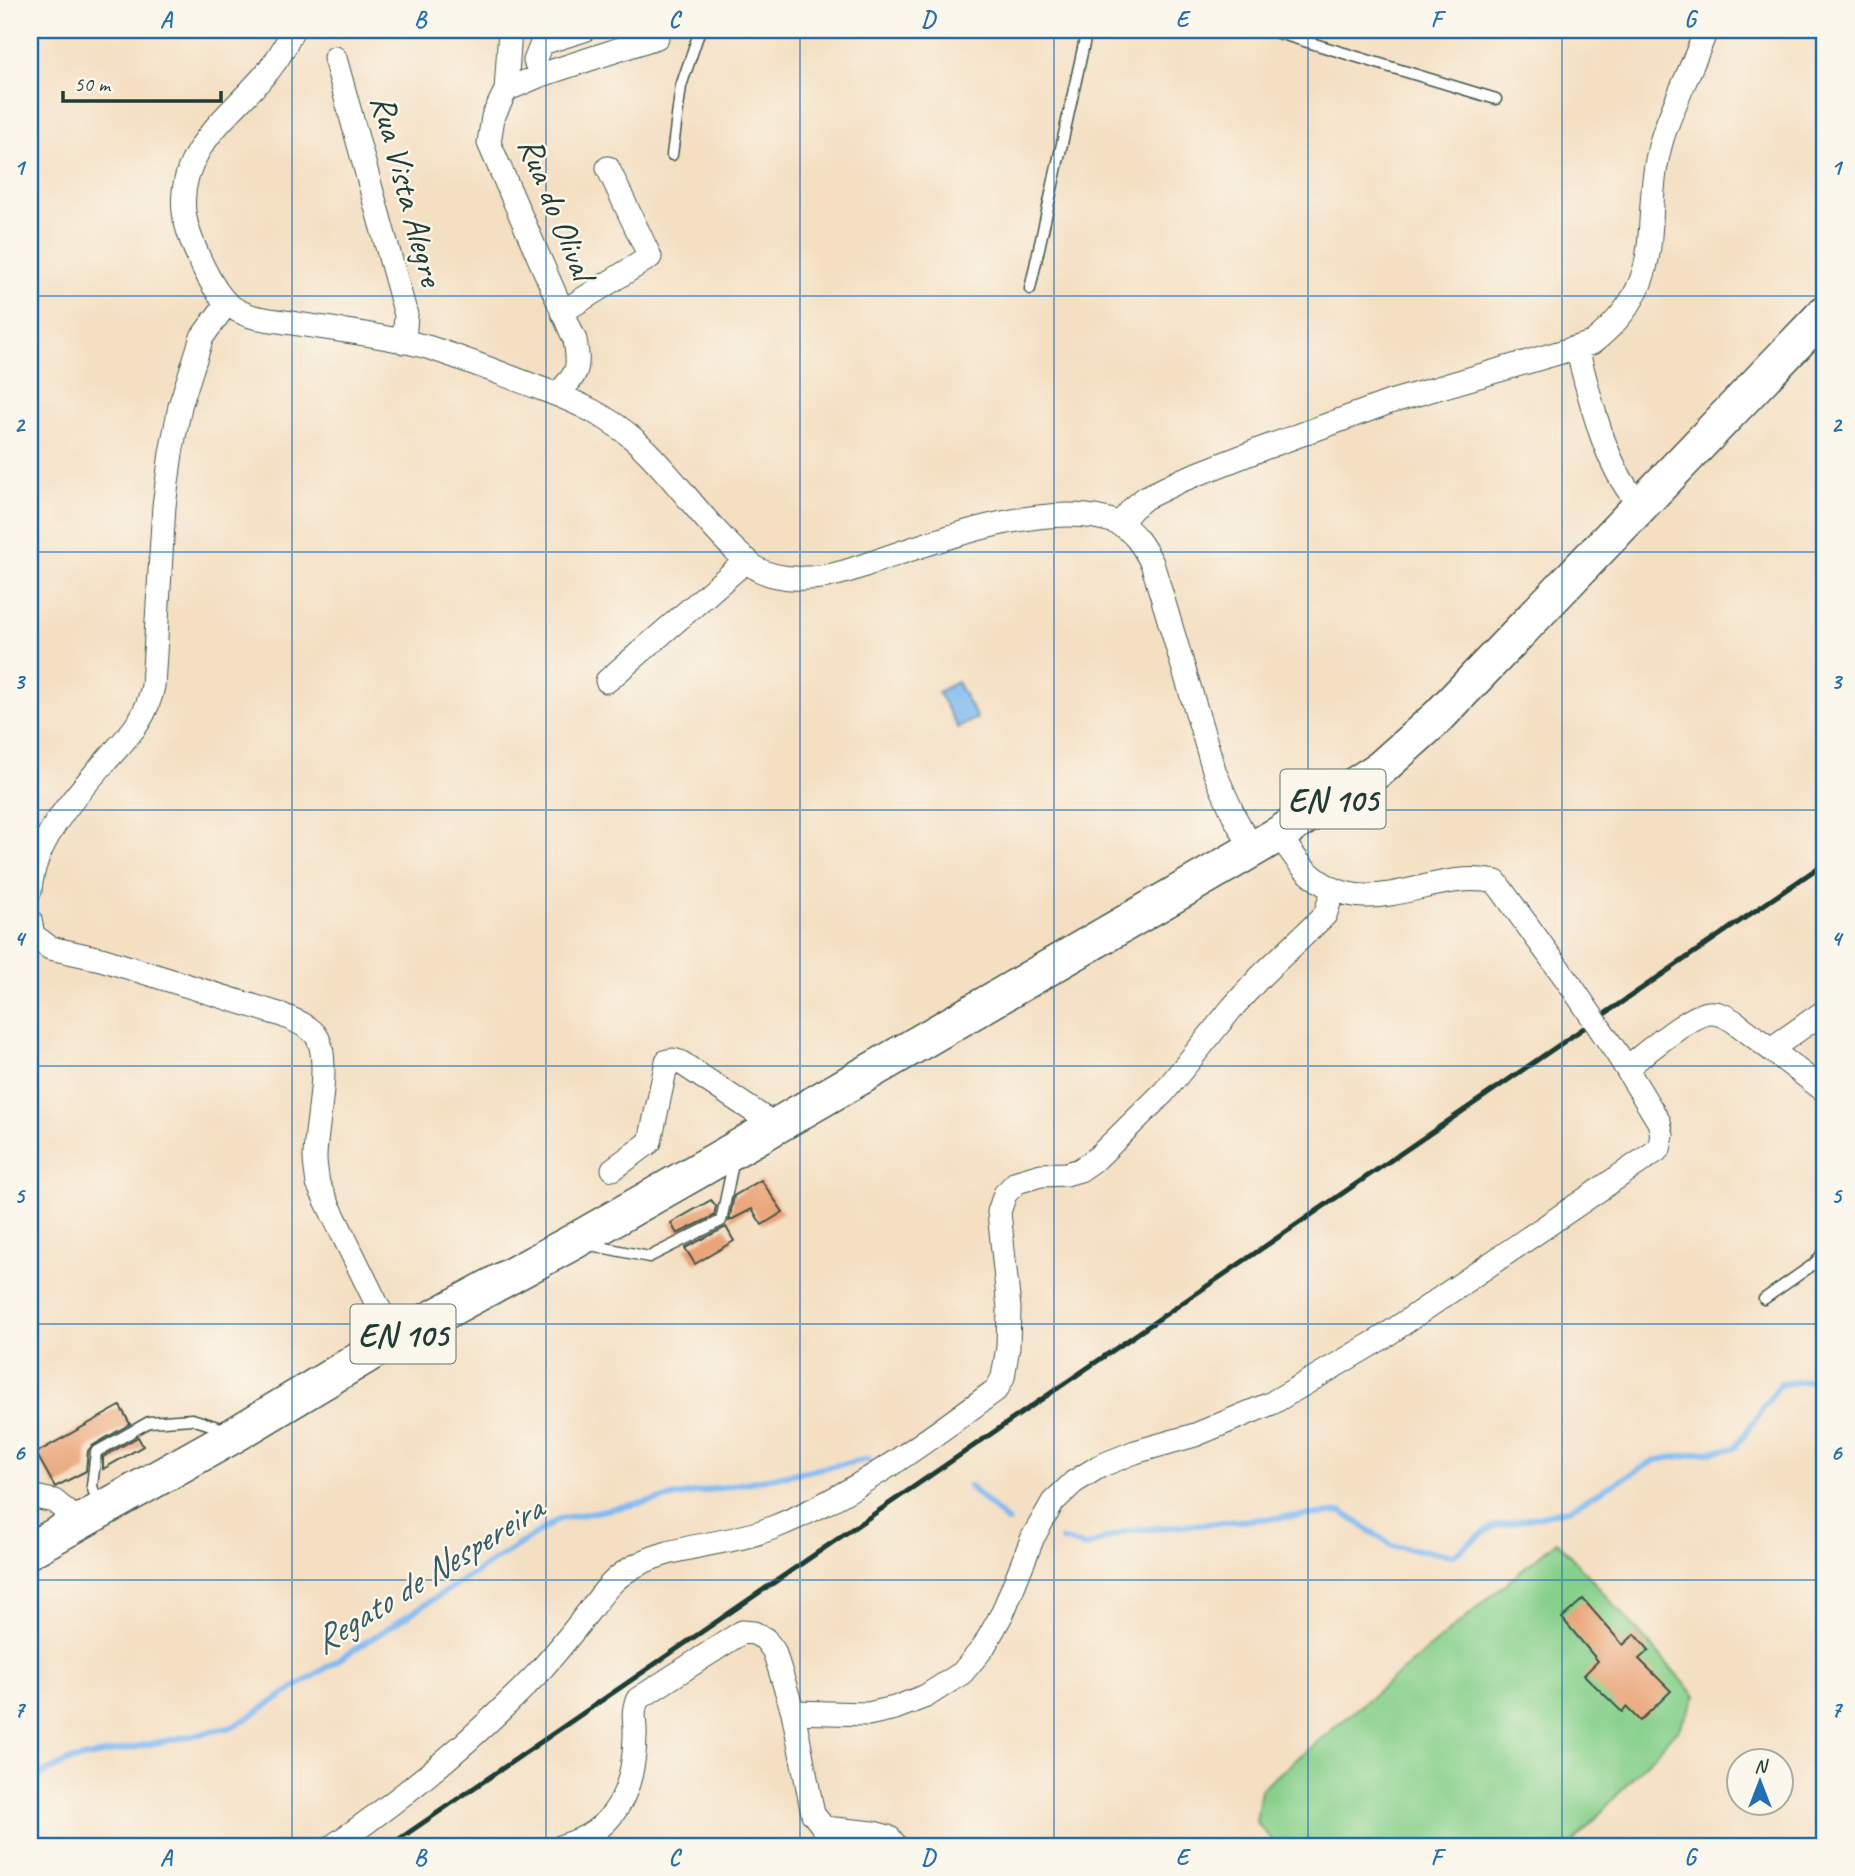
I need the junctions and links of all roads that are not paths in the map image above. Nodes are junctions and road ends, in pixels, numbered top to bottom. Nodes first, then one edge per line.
1 (292, 30) edge
2 (510, 30) edge
3 (584, 30) edge
4 (654, 30) edge
5 (700, 30) edge
6 (1087, 30) edge
7 (1268, 30) edge
8 (1706, 30) edge
9 (335, 58) dead end
10 (541, 75) junction
11 (506, 90) junction
12 (1496, 99) dead end
13 (671, 155) dead end
14 (608, 169) dead end
15 (1030, 289) dead end
16 (227, 303) junction
17 (562, 312) junction
18 (1825, 313) edge
19 (404, 342) junction
20 (1577, 348) junction
21 (557, 394) junction
22 (1641, 505) junction
23 (1120, 524) junction
24 (747, 560) junction
25 (607, 681) dead end
26 (1266, 842) junction
27 (30, 891) edge
28 (1333, 891) junction
29 (30, 920) edge
30 (1825, 1012) edge
31 (1770, 1049) junction
32 (1622, 1061) junction
33 (1825, 1091) edge
34 (776, 1126) junction
35 (736, 1149) junction
36 (613, 1170) dead end
37 (573, 1242) junction
38 (1825, 1251) edge
39 (1765, 1299) dead end
40 (394, 1339) junction
41 (236, 1434) junction
42 (30, 1496) edge
43 (90, 1516) junction
44 (30, 1550) edge
45 (793, 1712) junction
46 (332, 1846) edge
47 (562, 1846) edge
48 (896, 1846) edge

1 - 16 street
2 - 11 street, Rua do Olival
3 - 10 street
4 - 10 street
5 - 13 lane
6 - 15 lane
7 - 12 lane
8 - 20 street
9 - 19 street, Rua Vista Alegre
10 - 11 street
11 - 17 street, Rua do Olival
14 - 17 street, Rua do Olival
16 - 19 street
16 - 27 street
17 - 21 street, Rua do Olival
18 - 22 main road, EN 105
19 - 21 street
20 - 22 street
20 - 23 street
21 - 24 street
22 - 26 main road, EN 105
23 - 24 street
23 - 26 street
24 - 25 street
26 - 28 street
26 - 34 main road, EN 105
28 - 32 street, bridge
28 - 46 street
29 - 40 street
30 - 31 street
31 - 32 street
31 - 33 street
32 - 45 street
34 - 35 main road, EN 105
34 - 36 street
35 - 37 main road, EN 105
35 - 37 lane
37 - 40 main road, EN 105
38 - 39 lane
40 - 41 main road, EN 105
41 - 43 main road, EN 105
41 - 43 lane
42 - 43 street
43 - 44 main road, EN 105
45 - 47 street
45 - 48 street

